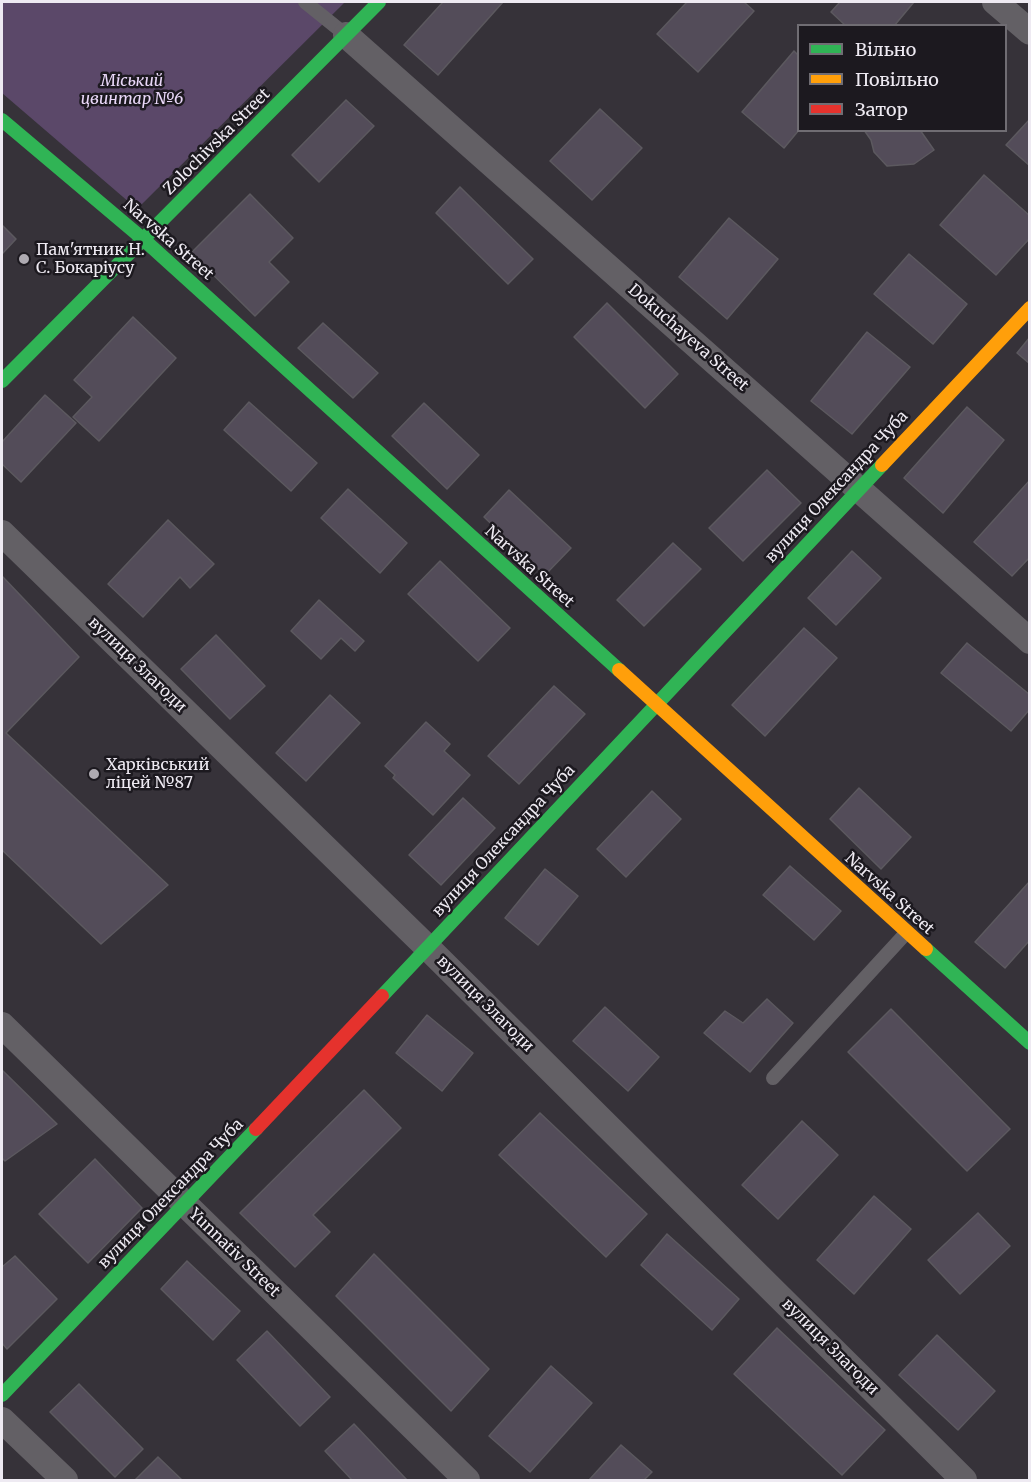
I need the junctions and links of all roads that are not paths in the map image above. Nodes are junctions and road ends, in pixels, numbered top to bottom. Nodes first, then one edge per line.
1 (305, 2) edge
2 (379, 2) edge
3 (995, 2) edge
4 (1029, 32) edge
5 (346, 35) junction
6 (2, 120) edge
7 (143, 239) junction
8 (1029, 308) edge
9 (2, 381) edge
10 (858, 488) junction
11 (2, 533) edge
12 (1029, 640) edge
13 (655, 704) junction
14 (907, 932) junction
15 (427, 947) junction
16 (2, 1024) edge
17 (1029, 1043) edge
18 (773, 1078) dead end
19 (185, 1204) junction
20 (2, 1395) edge
21 (2, 1420) edge
22 (65, 1480) edge
23 (467, 1480) edge
24 (964, 1480) edge

1 - 5 lane
2 - 5 street, Zolochivska Street
3 - 4 street
5 - 7 street, Zolochivska Street
5 - 10 street, Dokuchayeva Street
6 - 7 street, Narvska Street
7 - 9 street, Zolochivska Street
7 - 13 street, Narvska Street
8 - 10 street, вулиця Олександра Чуба
10 - 12 street, Dokuchayeva Street
10 - 13 street, вулиця Олександра Чуба
11 - 15 street, вулиця Злагоди
13 - 14 street, Narvska Street
13 - 15 street, вулиця Олександра Чуба
14 - 17 street, Narvska Street
14 - 18 lane
15 - 19 street, вулиця Олександра Чуба
15 - 24 street, вулиця Злагоди
16 - 19 street, Yunnativ Street
19 - 20 street, вулиця Олександра Чуба
19 - 23 street, Yunnativ Street
21 - 22 street

